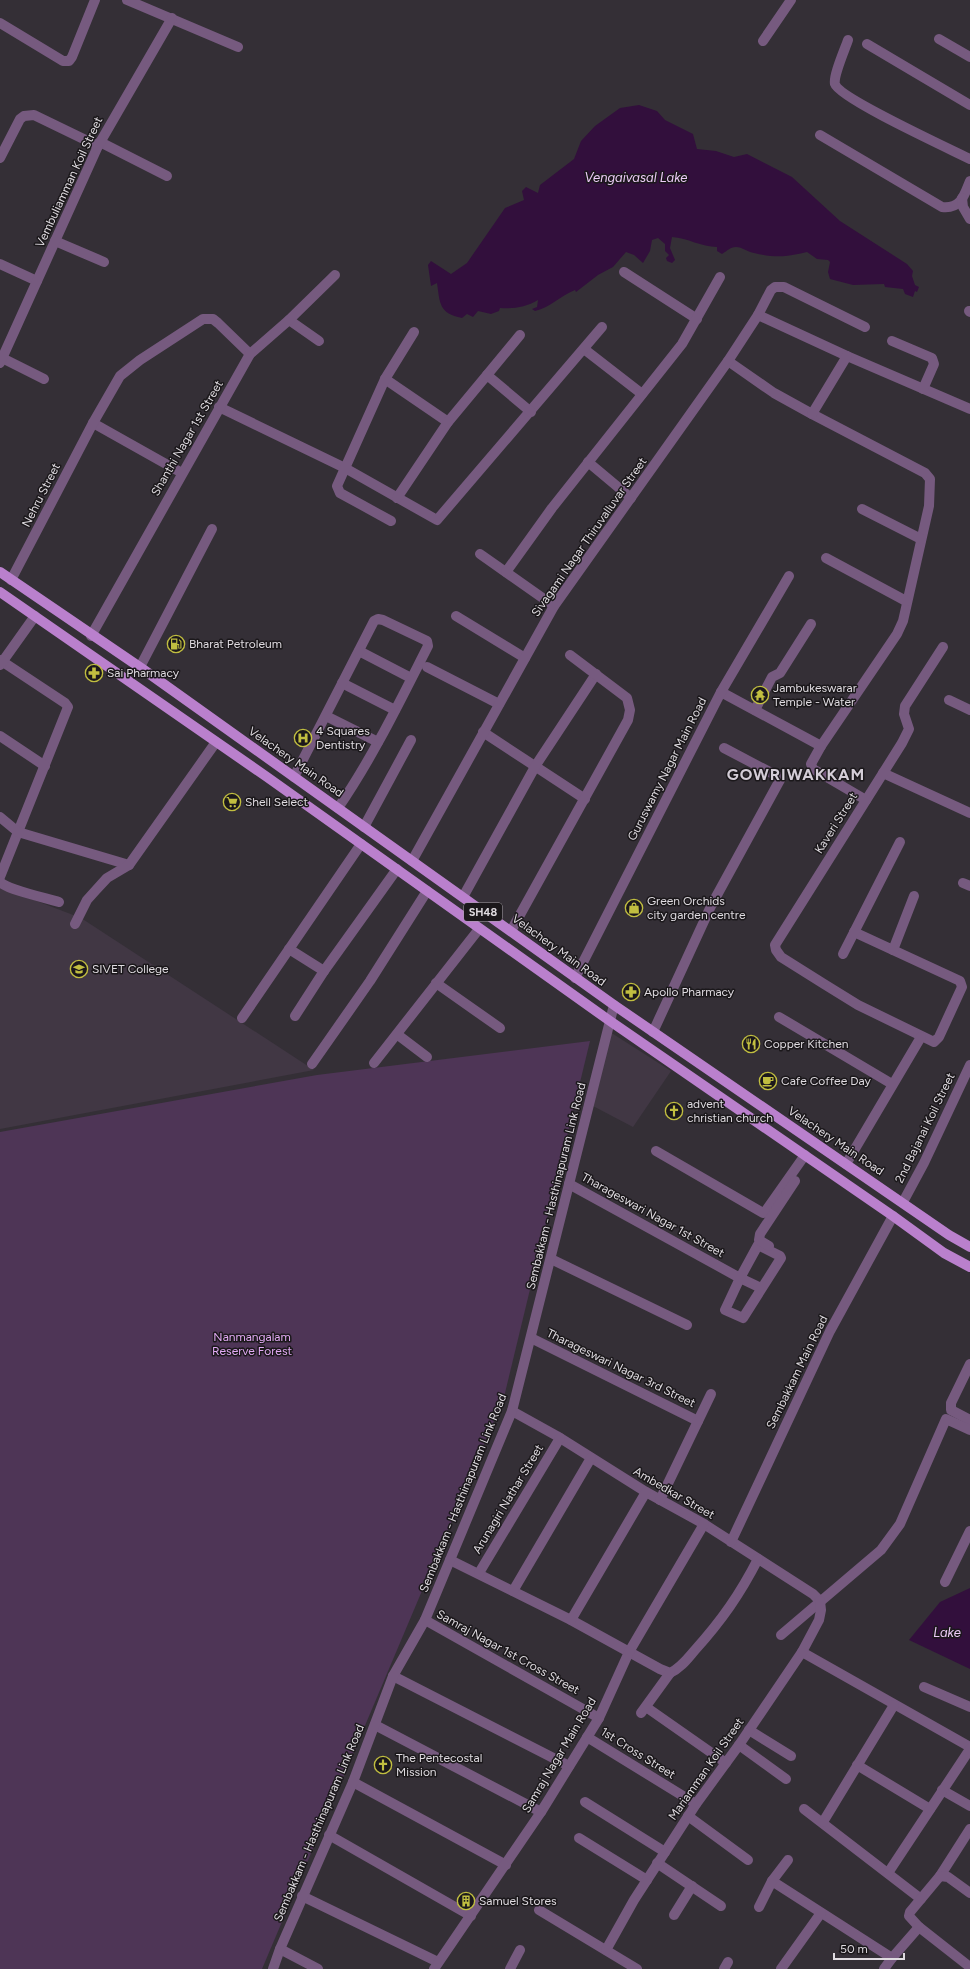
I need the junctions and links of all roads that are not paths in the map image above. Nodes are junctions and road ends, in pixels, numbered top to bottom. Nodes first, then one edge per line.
1 (95, 0) edge
2 (127, 0) edge
3 (791, 0) edge
4 (172, 18) junction
5 (0, 24) edge
6 (939, 39) dead end
7 (764, 40) dead end
8 (848, 40) dead end
9 (867, 44) dead end
10 (238, 47) dead end
11 (970, 57) edge
12 (970, 105) edge
13 (820, 136) dead end
14 (99, 144) junction
15 (0, 158) edge
16 (970, 159) edge
17 (167, 176) dead end
18 (970, 181) edge
19 (962, 198) junction
20 (970, 218) edge
21 (55, 241) junction
22 (104, 262) dead end
23 (0, 264) edge
24 (624, 272) dead end
25 (335, 275) dead end
26 (720, 277) dead end
27 (37, 281) junction
28 (758, 315) junction
29 (697, 319) junction
30 (289, 320) junction
31 (865, 326) dead end
32 (602, 328) dead end
33 (414, 332) dead end
34 (520, 335) dead end
35 (319, 340) dead end
36 (892, 342) dead end
37 (584, 349) junction
38 (250, 354) junction
39 (847, 356) junction
40 (1, 359) edge
41 (728, 361) junction
42 (487, 375) junction
43 (44, 379) dead end
44 (385, 379) junction
45 (923, 389) junction
46 (642, 394) junction
47 (219, 407) junction
48 (970, 410) edge
49 (530, 412) junction
50 (812, 414) junction
51 (93, 422) junction
52 (448, 422) junction
53 (588, 462) junction
54 (346, 468) junction
55 (182, 473) junction
56 (397, 498) junction
57 (631, 498) junction
58 (862, 509) dead end
59 (391, 521) dead end
60 (212, 529) dead end
61 (920, 539) junction
62 (480, 554) dead end
63 (826, 558) dead end
64 (0, 572) edge
65 (506, 572) junction
66 (789, 576) dead end
67 (11, 580) junction
68 (0, 592) edge
69 (906, 601) junction
70 (554, 606) junction
71 (34, 616) junction
72 (456, 616) dead end
73 (811, 624) dead end
74 (91, 636) junction
75 (943, 647) dead end
76 (359, 651) junction
77 (570, 655) dead end
78 (525, 658) junction
79 (1, 662) edge
80 (140, 667) junction
81 (427, 667) dead end
82 (596, 674) junction
83 (411, 678) junction
84 (342, 683) junction
85 (721, 692) junction
86 (949, 700) dead end
87 (499, 704) junction
88 (394, 710) junction
89 (755, 710) junction
90 (970, 710) edge
91 (326, 716) junction
92 (483, 732) junction
93 (0, 736) edge
94 (411, 740) dead end
95 (216, 742) junction
96 (378, 742) junction
97 (821, 746) junction
98 (724, 748) dead end
99 (536, 765) junction
100 (45, 766) junction
101 (884, 773) junction
102 (294, 777) junction
103 (585, 799) junction
104 (866, 800) junction
105 (338, 808) junction
106 (970, 813) edge
107 (0, 817) edge
108 (364, 827) junction
109 (18, 832) junction
110 (900, 842) dead end
111 (361, 844) junction
112 (412, 861) junction
113 (129, 865) junction
114 (398, 869) junction
115 (0, 878) edge
116 (0, 882) edge
117 (427, 891) junction
118 (914, 896) dead end
119 (463, 897) junction
120 (59, 902) dead end
121 (75, 924) dead end
122 (479, 929) junction
123 (511, 931) junction
124 (854, 932) junction
125 (289, 949) junction
126 (893, 950) junction
127 (843, 954) dead end
128 (324, 971) junction
129 (575, 978) junction
130 (436, 983) junction
131 (614, 1005) junction
132 (295, 1016) dead end
133 (779, 1016) dead end
134 (242, 1018) dead end
135 (610, 1021) junction
136 (500, 1028) dead end
137 (653, 1032) junction
138 (398, 1035) junction
139 (921, 1037) junction
140 (427, 1057) dead end
141 (312, 1064) dead end
142 (374, 1064) dead end
143 (970, 1065) edge
144 (892, 1084) junction
145 (656, 1151) dead end
146 (807, 1157) junction
147 (846, 1164) junction
148 (569, 1184) junction
149 (902, 1202) junction
150 (894, 1216) junction
151 (970, 1247) edge
152 (779, 1252) dead end
153 (551, 1259) junction
154 (970, 1267) edge
155 (740, 1278) junction
156 (761, 1288) junction
157 (687, 1325) dead end
158 (532, 1338) junction
159 (970, 1364) edge
160 (711, 1394) dead end
161 (512, 1411) junction
162 (970, 1420) edge
163 (698, 1421) junction
164 (970, 1430) edge
165 (560, 1438) junction
166 (591, 1458) junction
167 (646, 1492) junction
168 (660, 1500) junction
169 (704, 1524) junction
170 (970, 1532) edge
171 (730, 1542) junction
172 (758, 1558) junction
173 (450, 1560) junction
174 (479, 1573) junction
175 (946, 1582) dead end
176 (513, 1590) junction
177 (820, 1601) junction
178 (425, 1620) junction
179 (571, 1620) junction
180 (781, 1635) dead end
181 (629, 1652) junction
182 (802, 1652) junction
183 (670, 1673) junction
184 (393, 1676) junction
185 (924, 1686) dead end
186 (894, 1705) junction
187 (970, 1707) edge
188 (599, 1718) junction
189 (375, 1725) junction
190 (749, 1730) junction
191 (587, 1737) junction
192 (739, 1745) junction
193 (970, 1748) edge
194 (791, 1756) dead end
195 (726, 1763) junction
196 (857, 1765) junction
197 (570, 1766) junction
198 (786, 1779) dead end
199 (354, 1782) junction
200 (942, 1790) junction
201 (585, 1802) dead end
202 (696, 1804) junction
203 (970, 1806) edge
204 (804, 1809) dead end
205 (930, 1809) junction
206 (540, 1812) junction
207 (688, 1816) junction
208 (823, 1822) junction
209 (970, 1829) edge
210 (329, 1835) junction
211 (579, 1838) dead end
212 (665, 1852) junction
213 (748, 1860) dead end
214 (788, 1860) dead end
215 (657, 1863) junction
216 (506, 1865) junction
217 (888, 1873) junction
218 (940, 1876) junction
219 (647, 1880) junction
220 (772, 1882) junction
221 (692, 1886) junction
222 (970, 1893) edge
223 (302, 1896) junction
224 (921, 1899) junction
225 (721, 1906) dead end
226 (759, 1907) dead end
227 (539, 1910) dead end
228 (821, 1913) junction
229 (674, 1915) dead end
230 (471, 1916) junction
231 (918, 1927) junction
232 (280, 1949) junction
233 (520, 1950) dead end
234 (606, 1950) junction
235 (892, 1958) junction
236 (436, 1966) edge
237 (968, 1968) edge
238 (273, 1969) edge
239 (318, 1969) edge
240 (510, 1969) edge
241 (638, 1969) edge
242 (781, 1969) edge
243 (884, 1969) edge

1 - 5 street
2 - 4 street
3 - 7 street
4 - 10 street
4 - 14 street, Vembuliamman Koil Street
6 - 11 street
8 - 16 street
9 - 12 street
13 - 19 street
14 - 15 street
14 - 17 street
14 - 21 street, Vembuliamman Koil Street
18 - 19 street
19 - 20 street
21 - 22 street
21 - 27 street, Vembuliamman Koil Street
23 - 27 street
24 - 29 street
25 - 30 street, Shanthi Nagar 1st Street
26 - 29 street
27 - 40 street, Vembuliamman Koil Street
28 - 31 street, Sivagami Nagar Thiruvalluvar Street
28 - 39 street
28 - 41 street, Sivagami Nagar Thiruvalluvar Street
29 - 46 street
30 - 35 street
30 - 38 street, Shanthi Nagar 1st Street
32 - 37 street
33 - 44 street
34 - 42 street
36 - 45 street
37 - 46 street
37 - 49 street
38 - 47 street, Shanthi Nagar 1st Street
38 - 51 street, Nehru Street
39 - 45 street
39 - 50 street
40 - 43 street
41 - 50 street
41 - 57 street, Sivagami Nagar Thiruvalluvar Street
42 - 49 street
42 - 52 street
44 - 52 street
44 - 54 street
45 - 48 street
46 - 53 street
47 - 54 street
47 - 55 street, Shanthi Nagar 1st Street
49 - 56 street
50 - 61 street
51 - 55 street
51 - 67 street, Nehru Street
52 - 56 street
53 - 57 street
53 - 65 street
54 - 56 street
54 - 59 street
55 - 74 street, Shanthi Nagar 1st Street
57 - 70 street, Sivagami Nagar Thiruvalluvar Street
58 - 61 street
60 - 80 street
61 - 69 street
62 - 65 street
63 - 69 street
64 - 67 main road, Velachery Main Road / SH48
65 - 70 street
66 - 85 street, Guruswamy Nagar Main Road
67 - 74 main road, Velachery Main Road / SH48
68 - 71 main road, SH48
69 - 97 street
70 - 78 street, Sivagami Nagar Thiruvalluvar Street
71 - 79 street
71 - 95 main road, SH48
72 - 78 street
73 - 89 street
74 - 80 main road, Velachery Main Road / SH48
75 - 101 street, Kaveri Street
76 - 83 street
76 - 83 street
76 - 84 street
77 - 82 street
78 - 87 street, Sivagami Nagar Thiruvalluvar Street
79 - 100 street
80 - 102 main road, Velachery Main Road / SH48
81 - 87 street
82 - 99 street
82 - 103 street
83 - 88 street
84 - 88 street
84 - 91 street
85 - 89 street
85 - 129 street, Guruswamy Nagar Main Road
86 - 90 street
87 - 92 street, Sivagami Nagar Thiruvalluvar Street
88 - 96 street
89 - 97 street
91 - 96 street
91 - 102 street
92 - 99 street
92 - 112 street, Sivagami Nagar Thiruvalluvar Street
93 - 100 street
94 - 108 street
95 - 111 main road, SH48
95 - 113 street
96 - 105 street
97 - 104 street
98 - 137 street
99 - 103 street
99 - 119 street
100 - 109 street
101 - 104 street, Kaveri Street
101 - 106 street
102 - 105 main road, Velachery Main Road / SH48
103 - 123 street
104 - 139 street, Kaveri Street
105 - 108 main road, Velachery Main Road / SH48
107 - 109 street
108 - 112 main road, Velachery Main Road / SH48
109 - 113 street
109 - 115 street
110 - 124 street
111 - 114 main road, SH48
111 - 125 street
112 - 119 main road, Velachery Main Road / SH48
113 - 121 street
114 - 117 main road, SH48
114 - 128 street
116 - 120 street
117 - 122 main road, SH48
117 - 141 street
118 - 126 street
119 - 123 main road, Velachery Main Road / SH48
122 - 130 street
122 - 135 main road, SH48
123 - 129 main road, Velachery Main Road / SH48
124 - 126 street
124 - 127 street
125 - 128 street
125 - 134 street
126 - 139 street
128 - 132 street
129 - 131 main road, Velachery Main Road / SH48
130 - 136 street
130 - 138 street
131 - 135 street, Sembakkam - Hasthinapuram Link Road
131 - 137 main road, Velachery Main Road / SH48
133 - 144 street
135 - 146 main road, SH48
135 - 148 street, Sembakkam - Hasthinapuram Link Road
137 - 147 main road, Velachery Main Road / SH48
138 - 140 street
138 - 142 street
139 - 144 street
143 - 149 street, 2nd Bajanai Koil Street
144 - 147 street
145 - 146 street
146 - 150 main road, SH48
146 - 152 street
147 - 149 main road, Velachery Main Road / SH48
148 - 153 street, Sembakkam - Hasthinapuram Link Road
148 - 155 street, Tharageswari Nagar 1st Street
149 - 150 main road
149 - 151 main road, Velachery Main Road / SH48
150 - 154 main road, SH48
150 - 171 street, Sembakkam Main Road
153 - 157 street
153 - 158 street, Sembakkam - Hasthinapuram Link Road
155 - 156 street, Tharageswari Nagar 1st Street
155 - 156 street
155 - 156 street
158 - 161 street, Sembakkam - Hasthinapuram Link Road
158 - 163 street, Tharageswari Nagar 3rd Street
159 - 162 street
160 - 163 street
161 - 165 street, Ambedkar Street
161 - 173 street, Sembakkam - Hasthinapuram Link Road
163 - 168 street
164 - 177 street
165 - 166 street, Ambedkar Street
165 - 174 street, Arunagiri Nathar Street
166 - 167 street, Ambedkar Street
166 - 176 street
167 - 168 street, Ambedkar Street
167 - 179 street
168 - 169 street, Ambedkar Street
169 - 171 street, Ambedkar Street
169 - 181 street, Samraj Nagar Main Road
170 - 175 street
171 - 172 street, Ambedkar Street
172 - 177 street, Ambedkar Street
172 - 183 street
173 - 174 street
173 - 178 street, Sembakkam - Hasthinapuram Link Road
174 - 176 street
176 - 179 street
177 - 180 street
177 - 182 street, Mariamman Koil Street
178 - 184 street, Sembakkam - Hasthinapuram Link Road
178 - 188 street, Samraj Nagar 1st Cross Street
179 - 181 street
181 - 183 street
181 - 188 street, Samraj Nagar Main Road
182 - 186 street
182 - 190 street, Mariamman Koil Street
183 - 195 street
184 - 189 street, Sembakkam - Hasthinapuram Link Road
184 - 197 street
185 - 187 street
186 - 193 street
186 - 196 street
188 - 191 street, Samraj Nagar Main Road
189 - 199 street, Sembakkam - Hasthinapuram Link Road
189 - 206 street
190 - 192 street, Mariamman Koil Street
190 - 194 street
191 - 197 street, Samraj Nagar Main Road
191 - 202 street, 1st Cross Street
192 - 195 street, Mariamman Koil Street
192 - 198 street
193 - 200 street
195 - 202 street, Mariamman Koil Street
196 - 205 street
196 - 208 street
197 - 206 street, Samraj Nagar Main Road
199 - 210 street, Sembakkam - Hasthinapuram Link Road
199 - 216 street
200 - 203 street
200 - 205 street
201 - 212 street
202 - 207 street, Mariamman Koil Street
204 - 208 street
205 - 217 street
206 - 216 street, Samraj Nagar Main Road
207 - 212 street, Mariamman Koil Street
207 - 213 street
208 - 217 street
209 - 218 street
210 - 223 street, Sembakkam - Hasthinapuram Link Road
210 - 230 street
211 - 219 street
212 - 215 street, Mariamman Koil Street
214 - 220 street
215 - 219 street, Mariamman Koil Street
215 - 221 street
216 - 230 street, Samraj Nagar Main Road
217 - 224 street
218 - 222 street
218 - 224 street
219 - 234 street, Mariamman Koil Street
220 - 226 street
220 - 228 street
221 - 225 street
221 - 229 street
223 - 232 street, Sembakkam - Hasthinapuram Link Road
223 - 236 street
224 - 231 street
227 - 234 street
228 - 235 street
228 - 242 street
230 - 236 street, Samraj Nagar Main Road
231 - 235 street
231 - 237 street
232 - 238 street, Sembakkam - Hasthinapuram Link Road
232 - 239 street
233 - 240 street
234 - 241 street
235 - 243 street

